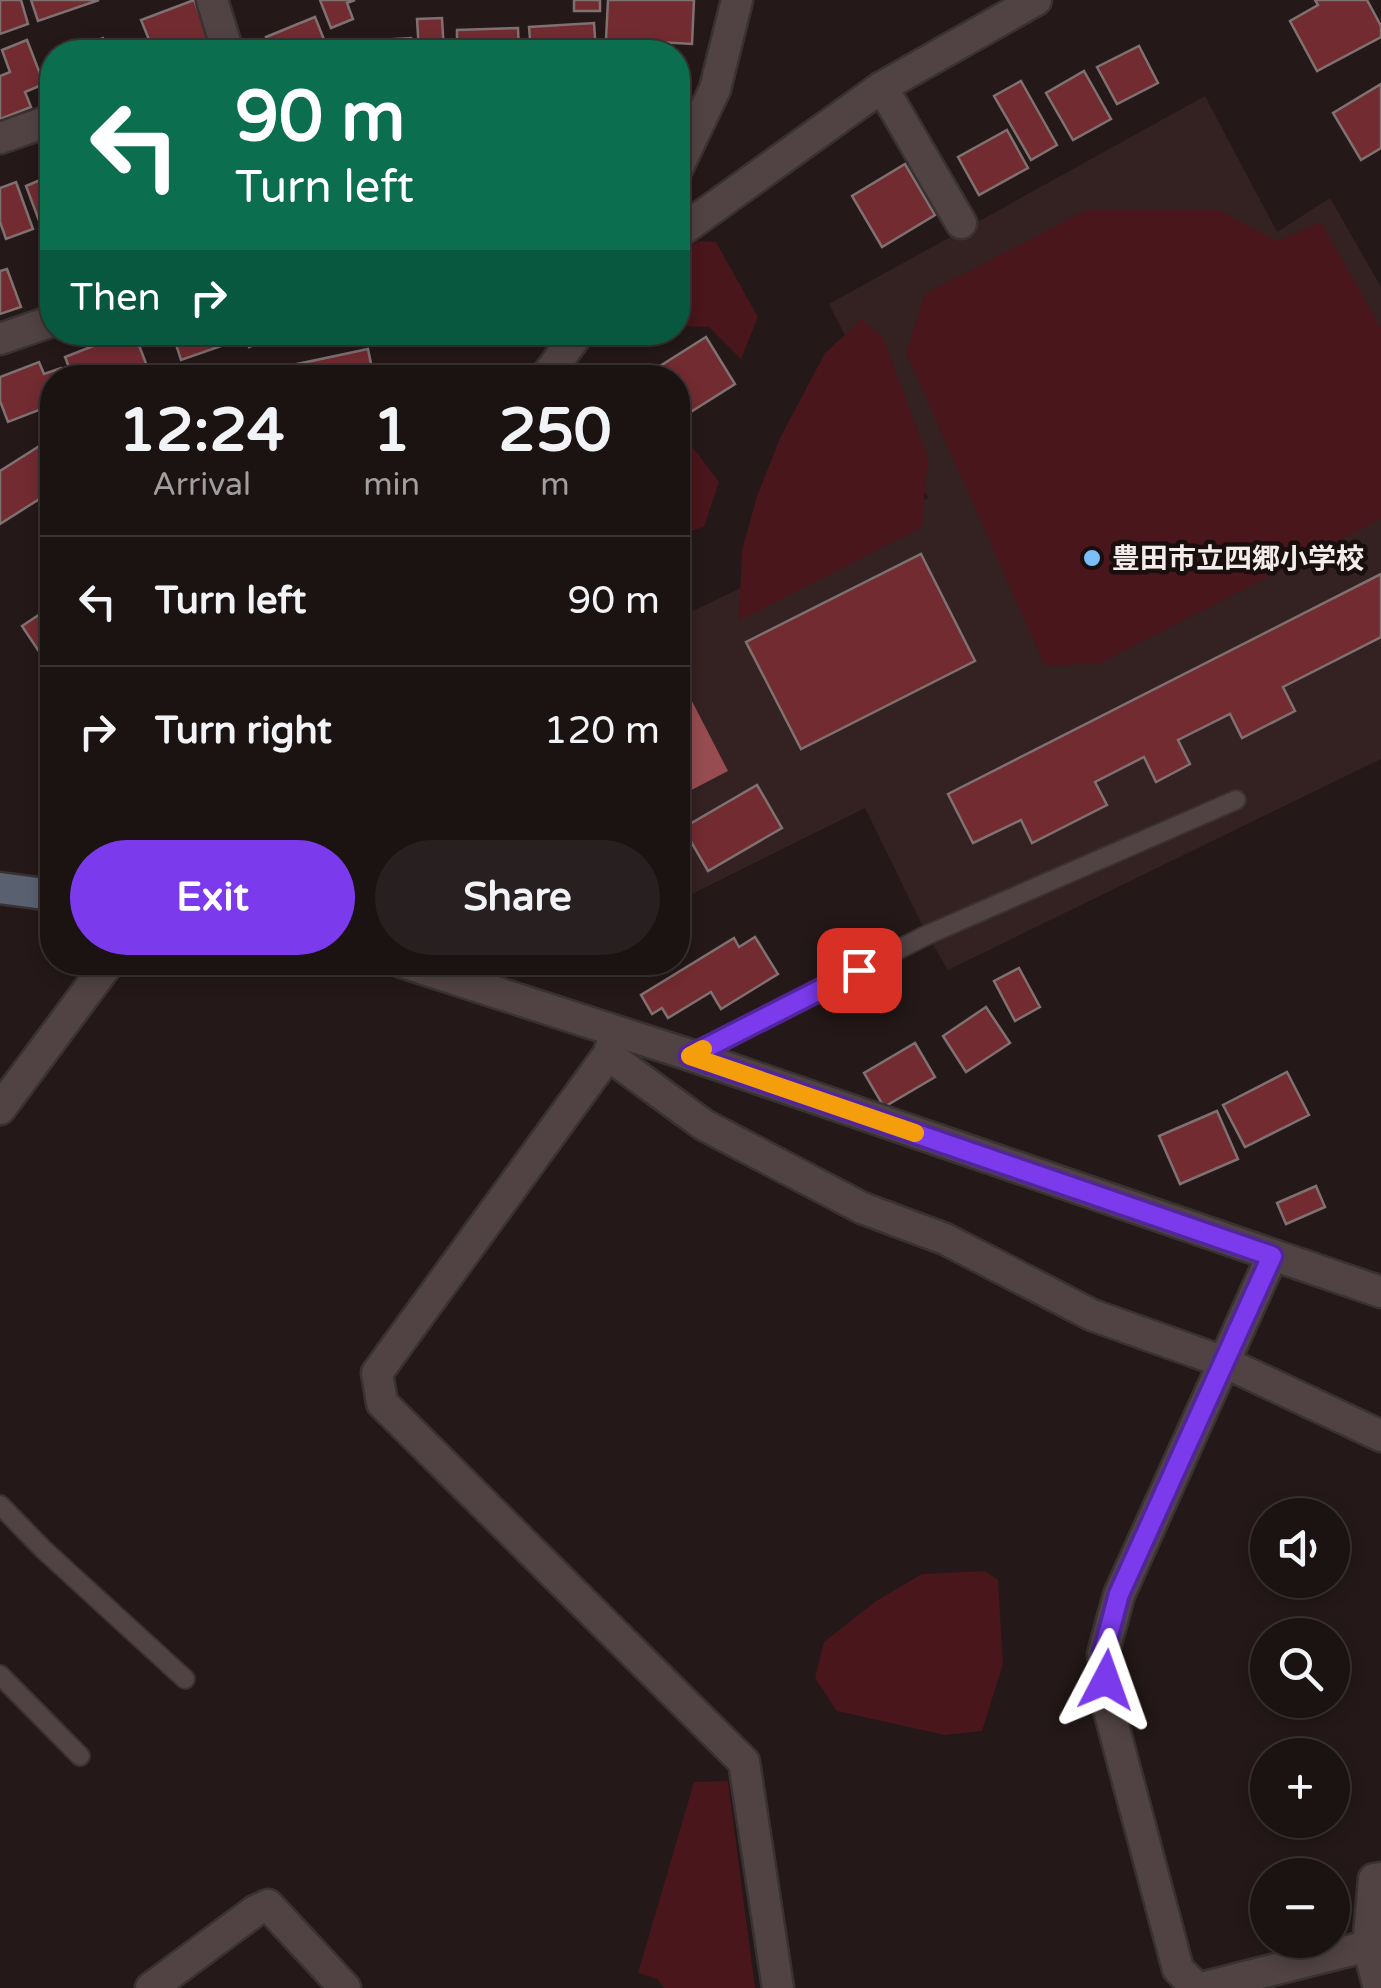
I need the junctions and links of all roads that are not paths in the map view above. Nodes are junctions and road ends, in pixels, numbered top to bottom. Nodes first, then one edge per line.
1 (212, 0) edge
2 (737, 0) edge
3 (1036, 0) edge
4 (224, 40) edge
5 (882, 88) junction
6 (40, 124) edge
7 (0, 138) edge
8 (690, 142) edge
9 (960, 223) dead end
10 (690, 225) edge
11 (40, 325) edge
12 (0, 338) edge
13 (1236, 800) dead end
14 (0, 888) edge
15 (40, 893) edge
16 (99, 975) edge
17 (435, 975) edge
18 (612, 1044) junction
19 (690, 1056) junction
20 (0, 1109) edge
21 (1272, 1256) junction
22 (1381, 1292) edge
23 (1224, 1362) junction
24 (1381, 1436) edge
25 (0, 1505) edge
26 (0, 1675) edge
27 (185, 1679) dead end
28 (80, 1756) dead end
29 (1381, 1878) edge
30 (1368, 1946) junction
31 (152, 1988) edge
32 (344, 1988) edge
33 (778, 1988) edge
34 (1199, 1988) edge
35 (1379, 1988) edge

1 - 4 street
2 - 8 street
3 - 5 street
5 - 9 street
5 - 10 street
6 - 7 street
11 - 12 street
13 - 19 lane
14 - 15 street
16 - 20 street
17 - 18 street
18 - 19 street
18 - 23 street
18 - 33 street
19 - 21 street
21 - 22 street
21 - 23 street
23 - 24 street
23 - 34 street
25 - 27 lane
26 - 28 lane
29 - 30 street
30 - 34 street
30 - 35 street
31 - 32 street

